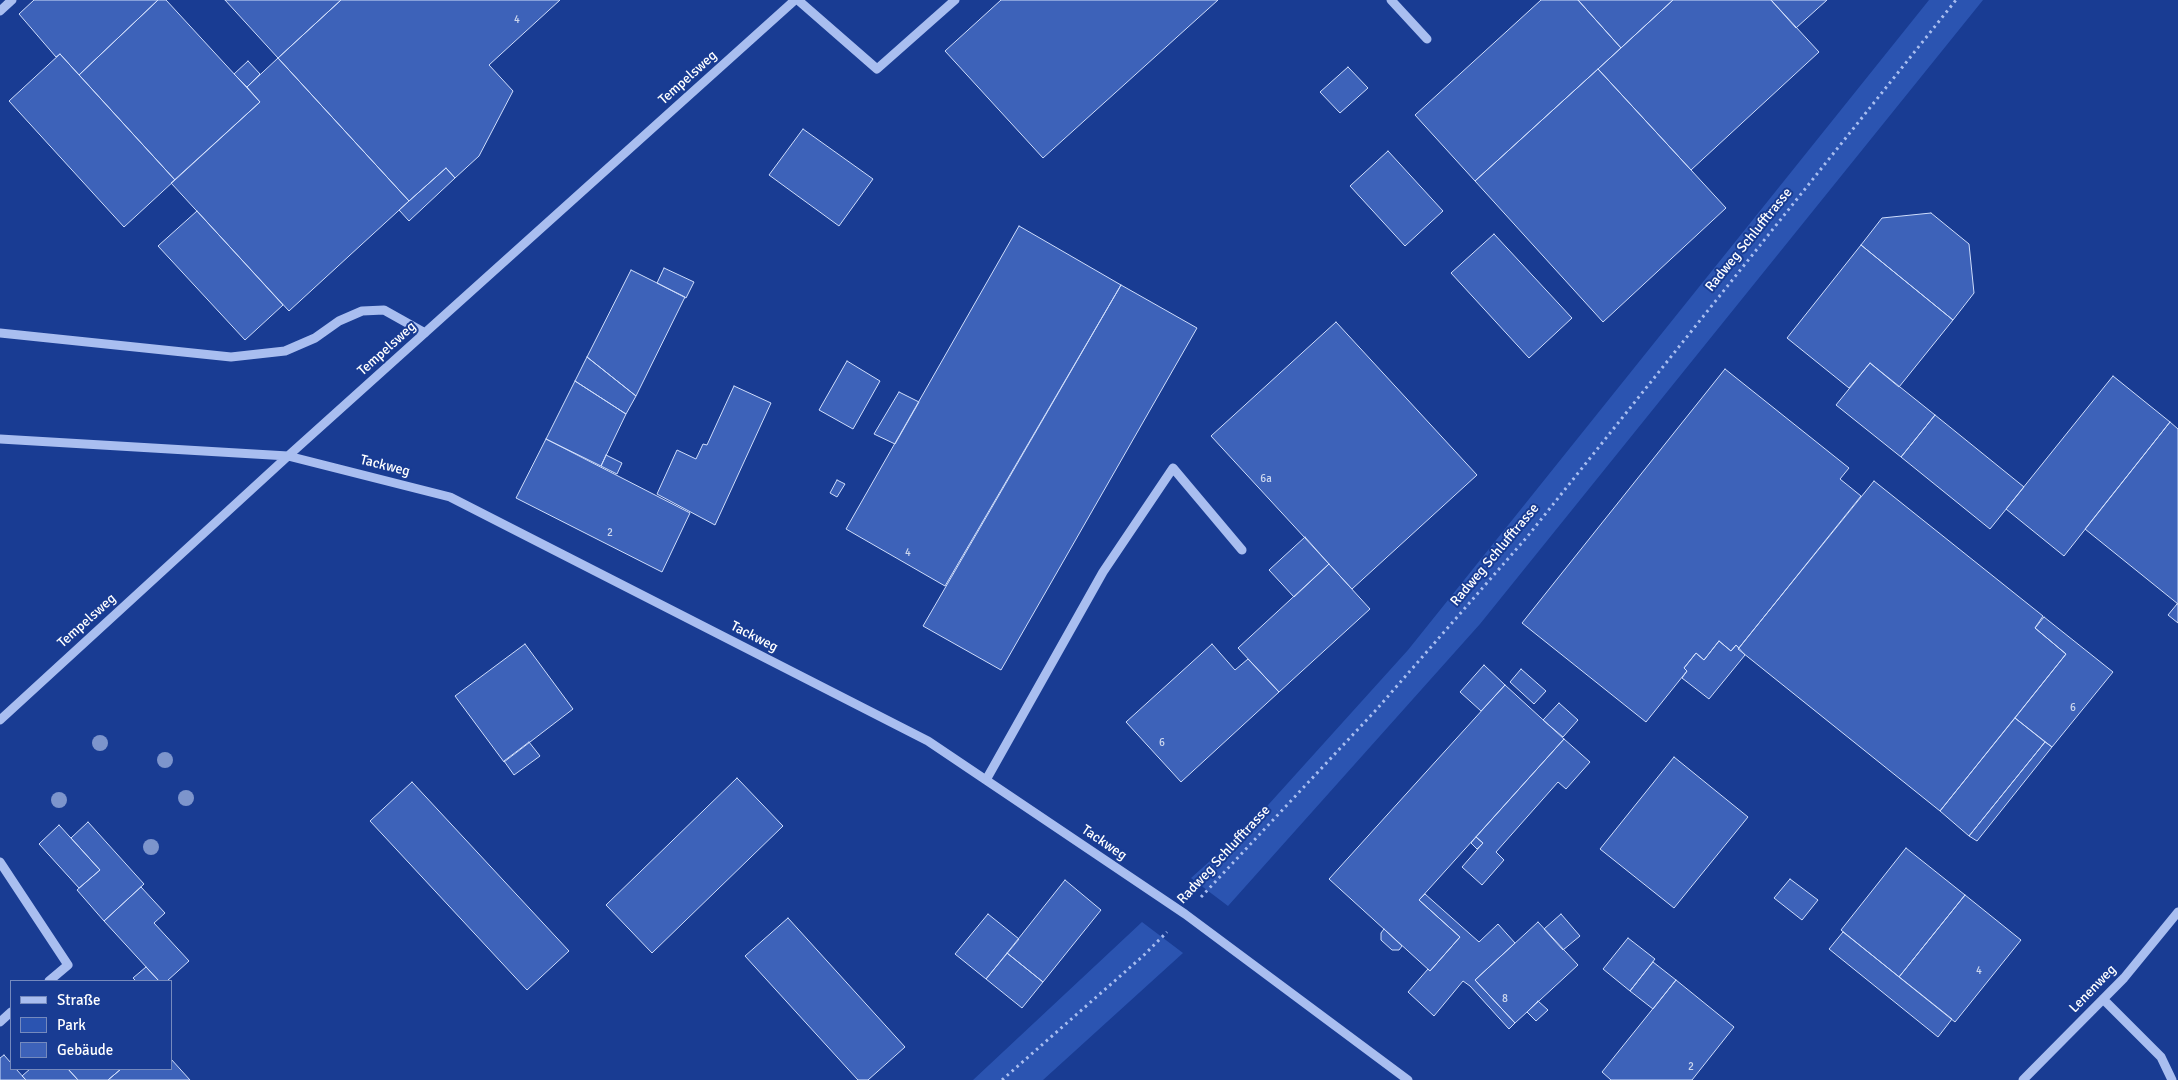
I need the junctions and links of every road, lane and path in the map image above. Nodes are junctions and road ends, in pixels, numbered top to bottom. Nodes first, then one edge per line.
1 (12, 0) edge
2 (796, 0) edge
3 (955, 0) edge
4 (1391, 0) edge
5 (1956, 0) edge
6 (0, 11) edge
7 (1427, 39) dead end
8 (0, 333) edge
9 (425, 333) junction
10 (0, 439) edge
11 (288, 456) junction
12 (1242, 550) dead end
13 (0, 720) edge
14 (986, 780) junction
15 (0, 862) edge
16 (2178, 912) edge
17 (1185, 914) junction
18 (50, 980) edge
19 (2103, 999) junction
20 (10, 1013) edge
21 (0, 1022) edge
22 (1002, 1080) edge
23 (1408, 1080) edge
24 (2023, 1080) edge
25 (2172, 1080) edge

1 - 6 street
2 - 3 street
2 - 9 street, Tempelsweg
4 - 7 street
5 - 17 path, Radweg Schlufftrasse
8 - 9 street
9 - 11 street, Tempelsweg
10 - 11 street, Tackweg
11 - 13 street, Tempelsweg
11 - 14 street, Tackweg
12 - 14 street
14 - 17 street, Tackweg
15 - 18 street
16 - 19 street, Lenenweg
17 - 22 path, Radweg Schlufftrasse
17 - 23 street, Tackweg
19 - 24 street, Lenenweg
19 - 25 street
20 - 21 street

